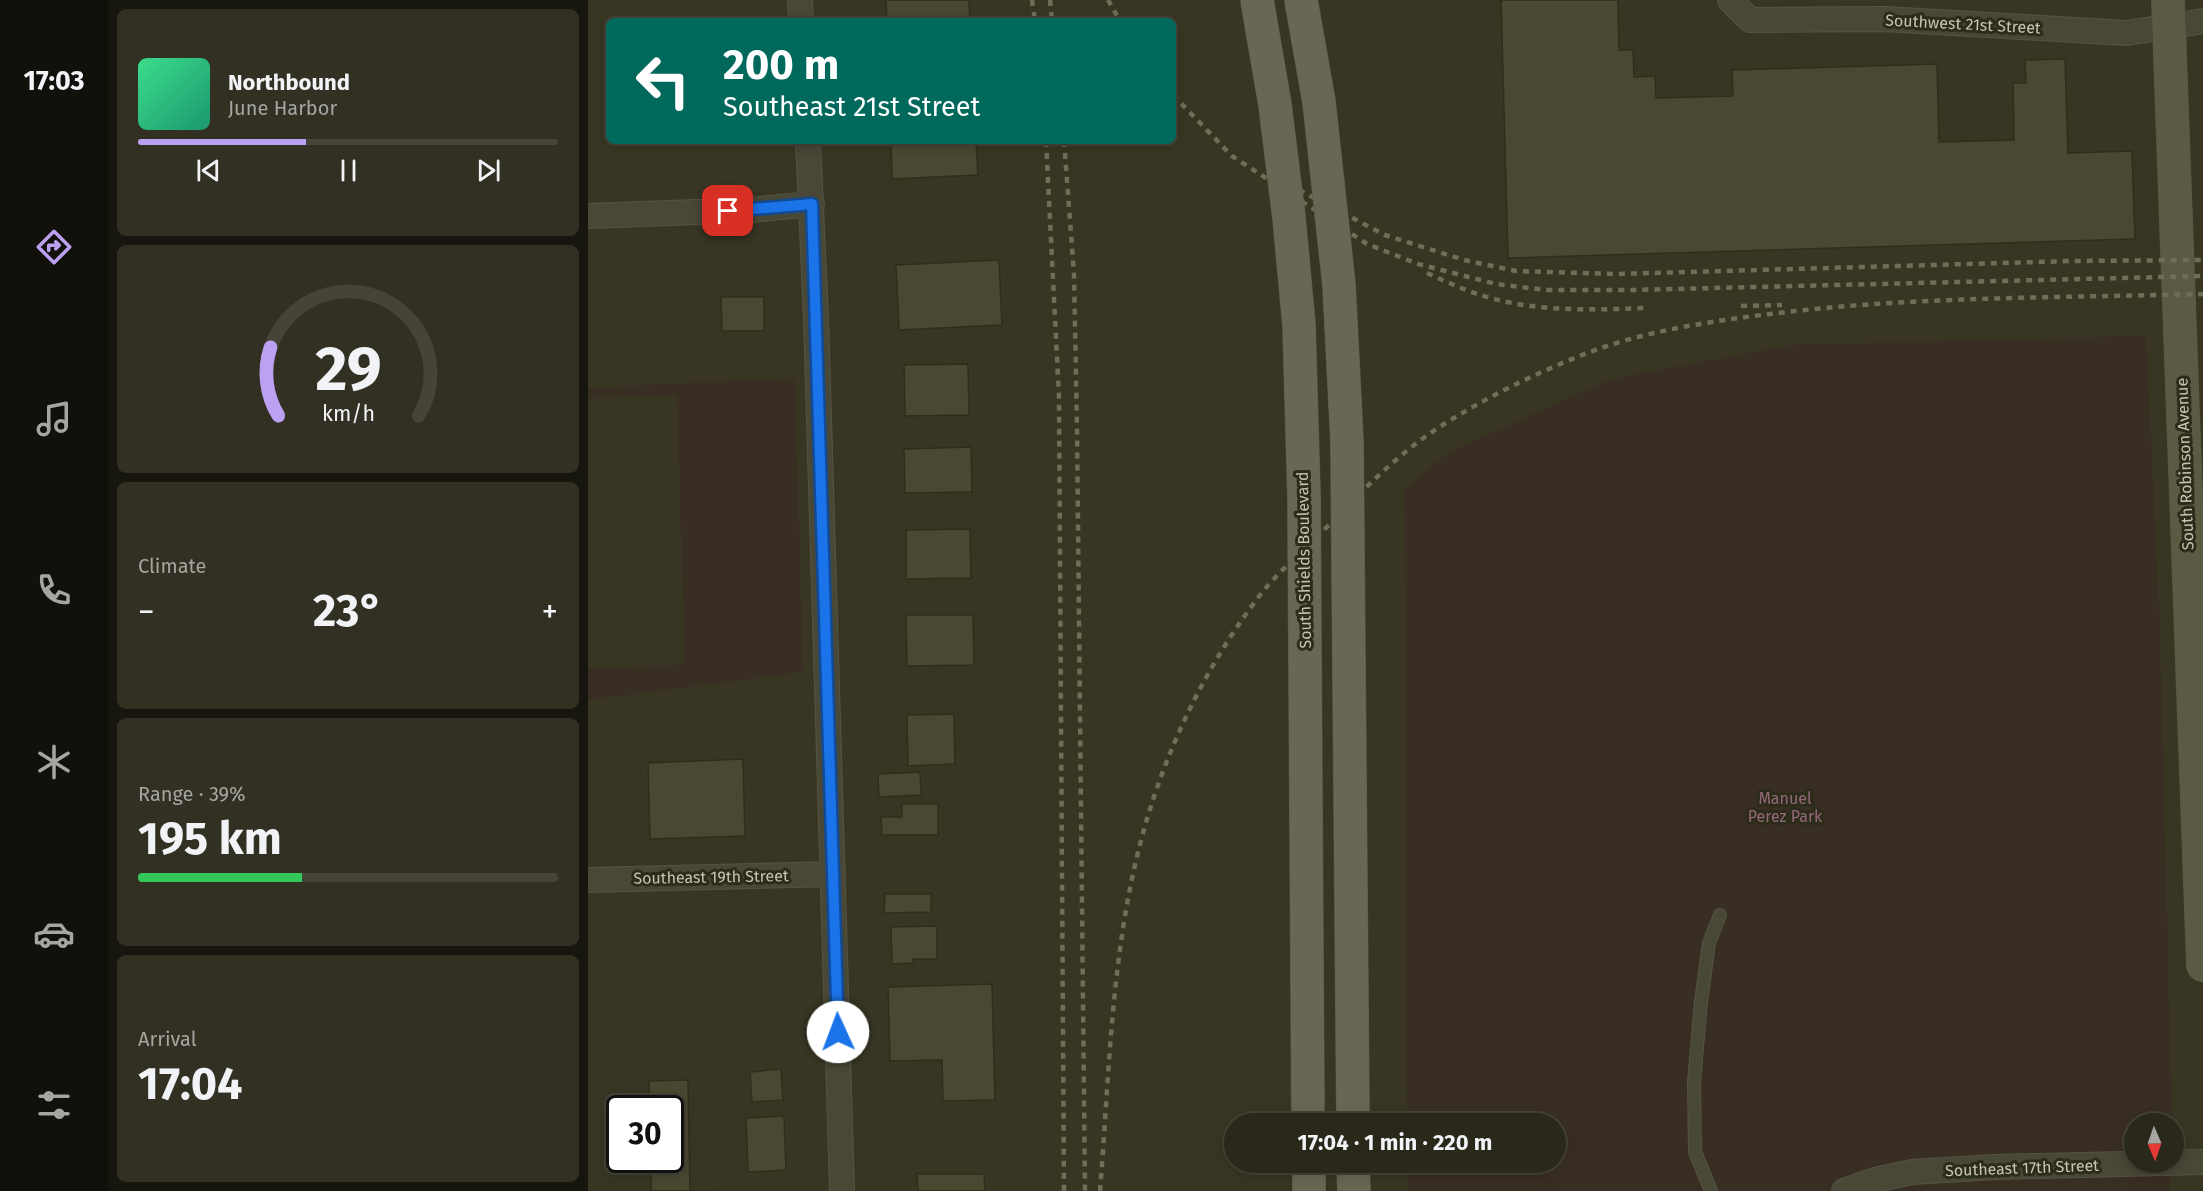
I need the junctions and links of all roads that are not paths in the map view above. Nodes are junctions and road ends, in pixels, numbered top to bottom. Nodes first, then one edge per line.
1 (800, 0) edge
2 (1257, 0) edge
3 (1301, 0) edge
4 (1730, 0) edge
5 (2168, 13) edge
6 (801, 18) edge
7 (2203, 21) edge
8 (808, 144) edge
9 (812, 204) junction
10 (588, 216) edge
11 (833, 874) junction
12 (588, 880) edge
13 (1720, 915) dead end
14 (2203, 965) edge
15 (1308, 1113) edge
16 (1353, 1113) edge
17 (2203, 1162) edge
18 (1309, 1173) edge
19 (1353, 1173) edge
20 (842, 1191) edge
21 (1309, 1191) edge
22 (1354, 1191) edge
23 (1711, 1191) edge
24 (1844, 1191) edge

1 - 6 street
2 - 15 main road, South Shields Boulevard, bridge
3 - 16 main road, bridge
4 - 5 street, Southwest 21st Street
5 - 7 street, Southwest 21st Street
5 - 14 main road, South Robinson Avenue
8 - 9 street
9 - 10 street
9 - 11 street
11 - 12 street, Southeast 19th Street
11 - 20 street
13 - 23 lane
17 - 24 street, Southeast 17th Street
18 - 21 main road
19 - 22 main road

